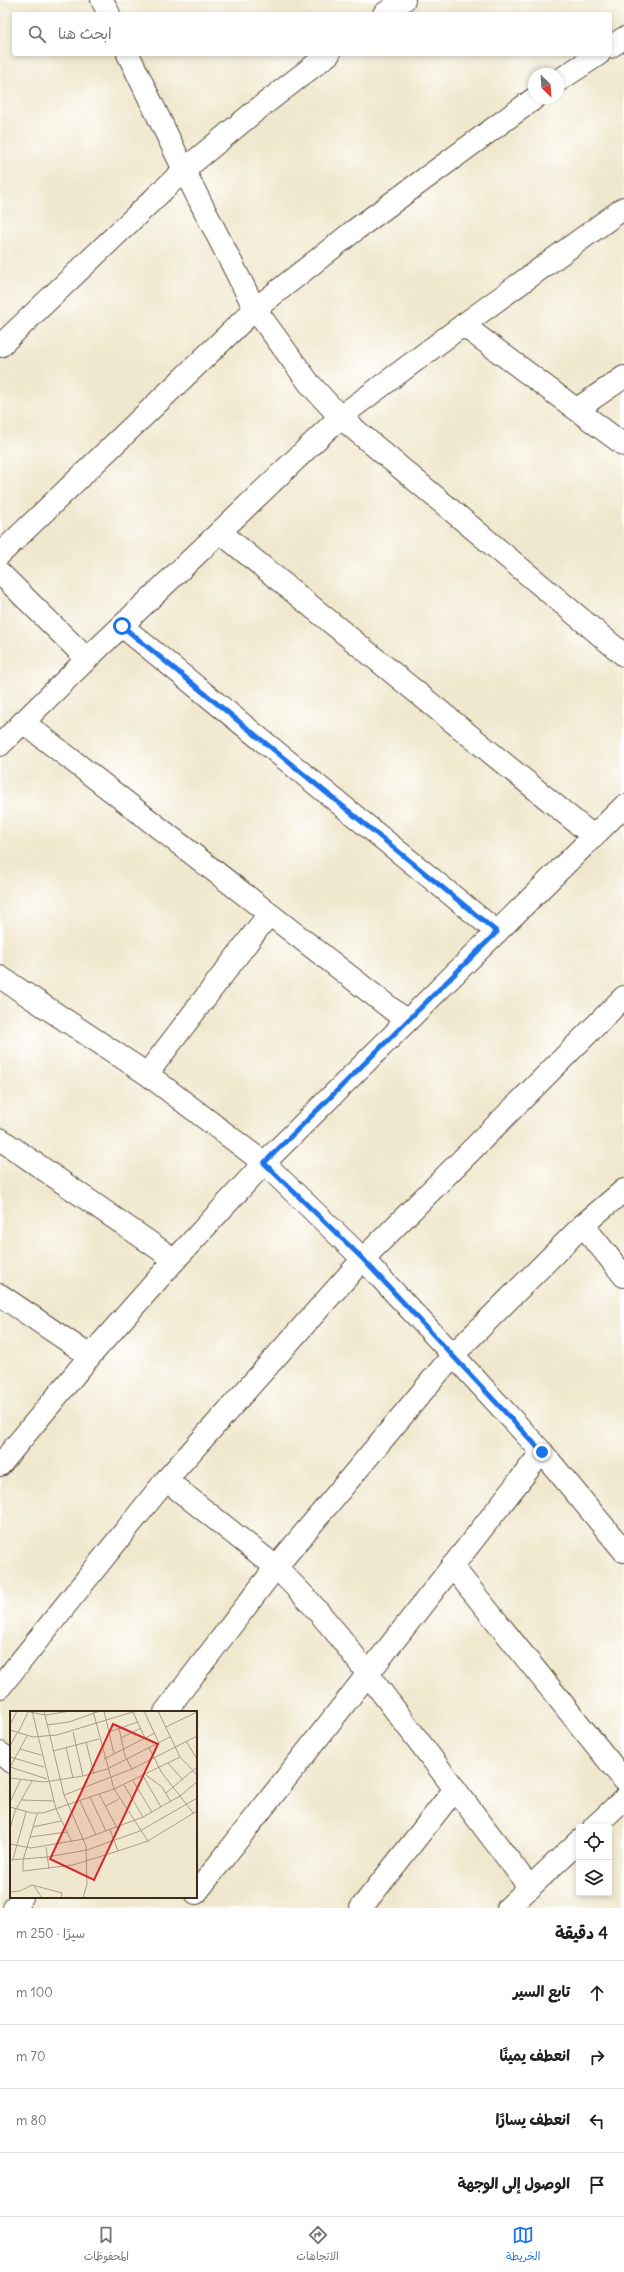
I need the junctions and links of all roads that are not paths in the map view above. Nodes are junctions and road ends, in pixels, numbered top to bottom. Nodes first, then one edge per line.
1 (102, 0) edge
2 (404, 0) edge
3 (108, 12) edge
4 (387, 12) edge
5 (624, 38) edge
6 (612, 46) edge
7 (129, 56) edge
8 (326, 56) edge
9 (596, 56) edge
10 (564, 78) edge
11 (528, 103) edge
12 (184, 170) junction
13 (624, 208) edge
14 (255, 309) junction
15 (462, 325) junction
16 (0, 346) edge
17 (624, 377) edge
18 (577, 409) junction
19 (340, 417) junction
20 (624, 445) edge
21 (220, 532) junction
22 (0, 554) edge
23 (0, 573) edge
24 (122, 626) junction
25 (624, 655) edge
26 (87, 659) junction
27 (23, 722) junction
28 (0, 745) edge
29 (624, 806) edge
30 (593, 836) junction
31 (269, 914) junction
32 (497, 932) junction
33 (0, 977) edge
34 (624, 997) edge
35 (406, 1021) junction
36 (147, 1074) junction
37 (0, 1138) edge
38 (264, 1163) junction
39 (624, 1190) edge
40 (583, 1225) junction
41 (363, 1259) junction
42 (175, 1260) junction
43 (624, 1276) edge
44 (0, 1295) edge
45 (453, 1355) junction
46 (90, 1356) junction
47 (542, 1452) junction
48 (0, 1465) edge
49 (166, 1480) junction
50 (624, 1551) edge
51 (452, 1566) junction
52 (276, 1567) junction
53 (367, 1675) junction
54 (0, 1687) edge
55 (166, 1711) edge
56 (0, 1753) edge
57 (10, 1761) edge
58 (624, 1780) edge
59 (454, 1789) junction
60 (624, 1799) edge
61 (597, 1824) edge
62 (576, 1844) edge
63 (530, 1888) junction
64 (197, 1892) edge
65 (21, 1898) edge
66 (192, 1898) edge
67 (14, 1908) edge
68 (184, 1908) edge
69 (361, 1908) edge
70 (508, 1908) edge

1 - 3 street
2 - 4 street
5 - 6 street
7 - 12 street
8 - 12 street
9 - 10 street
11 - 14 street
12 - 14 street
12 - 16 street
13 - 15 street
14 - 19 street
14 - 22 street
15 - 18 street
15 - 19 street
17 - 18 street
18 - 20 street
19 - 21 street
19 - 25 street
21 - 24 street
21 - 30 street
23 - 26 street
24 - 26 street
24 - 32 street
26 - 27 street
27 - 28 street
27 - 31 street
29 - 30 street
30 - 32 street
31 - 35 street
31 - 36 street
32 - 35 street
33 - 36 street
34 - 41 street
35 - 38 street
36 - 38 street
37 - 42 street
38 - 41 street
38 - 42 street
39 - 40 street
40 - 43 street
40 - 45 street
41 - 45 street
41 - 49 street
42 - 46 street
44 - 46 street
45 - 47 street
45 - 52 street
46 - 48 street
47 - 50 street
47 - 51 street
49 - 52 street
49 - 54 street
51 - 53 street
51 - 58 street
52 - 53 street
52 - 55 street
53 - 59 street
53 - 64 street
56 - 57 street
59 - 63 street
59 - 69 street
60 - 61 street
62 - 63 street
63 - 70 street
65 - 67 street
66 - 68 street

